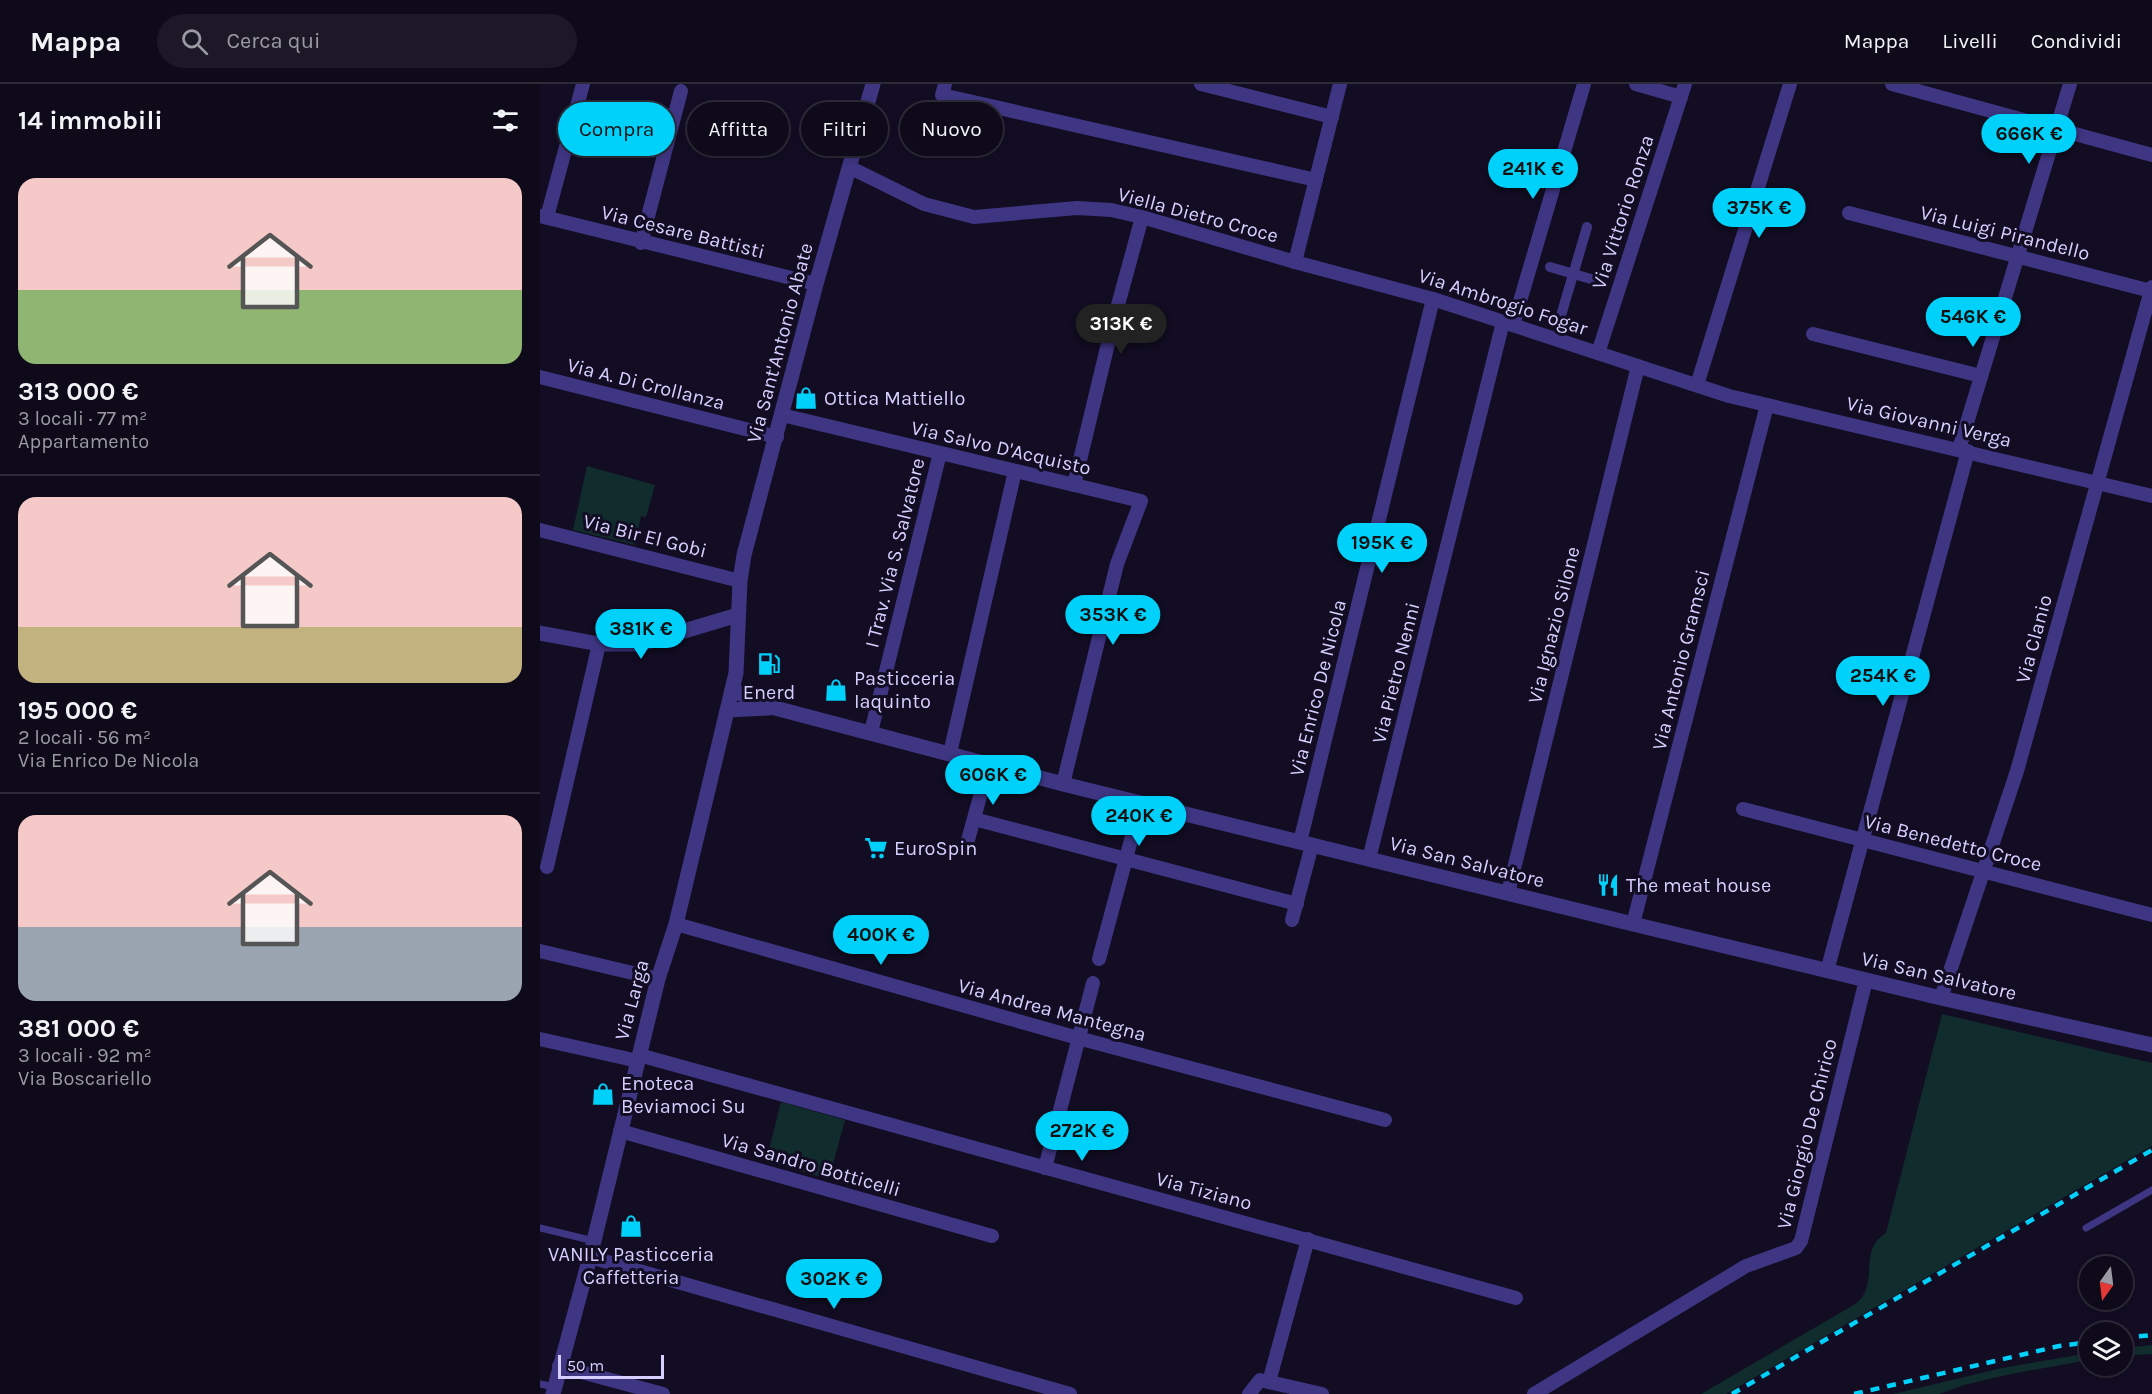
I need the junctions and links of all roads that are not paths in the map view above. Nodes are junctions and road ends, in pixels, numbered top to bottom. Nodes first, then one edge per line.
1 (583, 84) edge
2 (873, 84) edge
3 (945, 84) edge
4 (1201, 84) edge
5 (1340, 84) edge
6 (1584, 84) edge
7 (1636, 84) edge
8 (1790, 84) edge
9 (1892, 84) edge
10 (2070, 84) edge
11 (681, 91) dead end
12 (1683, 91) edge
13 (1332, 117) junction
14 (2056, 131) junction
15 (2152, 155) edge
16 (849, 167) junction
17 (1316, 180) junction
18 (1849, 213) dead end
19 (544, 216) edge
20 (1142, 217) junction
21 (1587, 227) dead end
22 (641, 243) junction
23 (2018, 256) junction
24 (1295, 262) junction
25 (1550, 267) dead end
26 (1574, 274) junction
27 (1601, 282) dead end
28 (816, 285) junction
29 (2152, 289) edge
30 (1433, 299) junction
31 (1560, 319) dead end
32 (1508, 324) junction
33 (1813, 334) dead end
34 (1598, 353) junction
35 (1638, 366) junction
36 (1981, 376) junction
37 (540, 377) edge
38 (1697, 385) junction
39 (1767, 405) junction
40 (782, 416) junction
41 (777, 437) junction
42 (1964, 450) junction
43 (940, 453) junction
44 (1015, 471) junction
45 (2097, 482) junction
46 (1074, 485) junction
47 (2152, 496) edge
48 (540, 530) edge
49 (740, 581) junction
50 (738, 615) junction
51 (540, 633) edge
52 (598, 644) junction
53 (732, 690) junction
54 (775, 708) junction
55 (727, 710) junction
56 (871, 732) junction
57 (950, 753) junction
58 (989, 764) junction
59 (1063, 784) junction
60 (1141, 803) junction
61 (1743, 809) dead end
62 (974, 819) junction
63 (968, 840) dead end
64 (1863, 840) junction
65 (1306, 843) junction
66 (1369, 859) junction
67 (1127, 860) junction
68 (547, 867) dead end
69 (1984, 872) junction
70 (1508, 893) junction
71 (1297, 904) junction
72 (2152, 915) edge
73 (1292, 920) dead end
74 (676, 924) junction
75 (1633, 924) junction
76 (540, 951) edge
77 (1099, 959) dead end
78 (1827, 971) junction
79 (658, 979) junction
80 (1866, 980) junction
81 (1093, 982) dead end
82 (1941, 998) junction
83 (1078, 1038) junction
84 (540, 1039) edge
85 (2152, 1045) edge
86 (638, 1058) junction
87 (1385, 1120) dead end
88 (621, 1131) junction
89 (1045, 1168) junction
90 (2152, 1190) edge
91 (540, 1228) edge
92 (2085, 1228) dead end
93 (992, 1236) dead end
94 (1308, 1239) junction
95 (594, 1241) junction
96 (590, 1257) junction
97 (1516, 1298) dead end
98 (560, 1366) junction
99 (1269, 1382) junction
100 (549, 1388) edge
101 (663, 1394) edge
102 (1070, 1394) edge
103 (1249, 1394) edge
104 (1322, 1394) edge
105 (1534, 1394) edge

1 - 19 street
2 - 16 street, Via Sant'Antonio Abate
3 - 17 street
4 - 13 street
5 - 13 street
6 - 32 street, Via Pietro Nenni
7 - 12 street
8 - 38 street
9 - 14 street
10 - 14 street
11 - 22 street
12 - 34 street, Via Vittorio Ronza
13 - 17 street
14 - 15 street
14 - 23 street
16 - 20 street, Viella Dietro Croce
16 - 28 street, Via Sant'Antonio Abate
17 - 24 street
18 - 23 street, Via Luigi Pirandello
19 - 22 street, Via Cesare Battisti
20 - 24 street, Viella Dietro Croce
20 - 46 street
21 - 26 street
22 - 28 street, Via Cesare Battisti
23 - 29 street, Via Luigi Pirandello
23 - 36 street
24 - 30 street, Via Ambrogio Fogar
25 - 26 street
26 - 27 street
26 - 31 street
28 - 40 street, Via Sant'Antonio Abate
29 - 45 street, Via Clanio
30 - 32 street, Via Ambrogio Fogar
30 - 65 street, Via Enrico De Nicola
32 - 34 street, Via Ambrogio Fogar
32 - 66 street, Via Pietro Nenni
33 - 36 street
34 - 35 street, Via Ambrogio Fogar
35 - 38 street, Via Ambrogio Fogar
35 - 70 street, Via Ignazio Silone
36 - 42 street
37 - 41 street, Via A. Di Crollanza
38 - 39 street, Via Giovanni Verga
39 - 42 street, Via Giovanni Verga
39 - 75 street, Via Antonio Gramsci
40 - 41 street, Via Sant'Antonio Abate
40 - 43 street, Via Salvo D'Acquisto
41 - 49 street, Via Sant'Antonio Abate
42 - 45 street, Via Giovanni Verga
42 - 64 street
43 - 44 street, Via Salvo D'Acquisto
43 - 56 street, I Trav. Via S. Salvatore
44 - 46 street, Via Salvo D'Acquisto
44 - 57 street
45 - 47 street, Via Giovanni Verga
45 - 69 street, Via Clanio
46 - 59 street, Via Salvo D'Acquisto
48 - 49 street, Via Bir El Gobi
49 - 50 street, Via Sant'Antonio Abate
50 - 52 street
50 - 53 street, Via Larga
51 - 52 street
52 - 68 street
53 - 54 street, Via San Salvatore
53 - 55 street, Via Larga
54 - 55 street, Via San Salvatore
54 - 56 street, Via San Salvatore
55 - 74 street, Via Larga
56 - 57 street, Via San Salvatore
57 - 58 street, Via San Salvatore
58 - 59 street, Via San Salvatore
58 - 62 street
59 - 60 street, Via San Salvatore
60 - 65 street, Via San Salvatore
60 - 67 street
61 - 64 street, Via Benedetto Croce
62 - 63 street
62 - 67 street
64 - 69 street, Via Benedetto Croce
64 - 78 street
65 - 66 street, Via San Salvatore
65 - 71 street, Via Enrico De Nicola
66 - 70 street, Via San Salvatore
67 - 71 street
67 - 77 street
69 - 72 street, Via Benedetto Croce
69 - 82 street, Via Clanio
70 - 75 street, Via San Salvatore
71 - 73 street, Via Enrico De Nicola
74 - 79 street, Via Larga
74 - 83 street, Via Andrea Mantegna
75 - 78 street, Via San Salvatore
76 - 79 street
78 - 80 street, Via San Salvatore
79 - 86 street, Via Larga
80 - 82 street, Via San Salvatore
80 - 105 street, Via Giorgio De Chirico
81 - 83 street
82 - 85 street, Via San Salvatore
83 - 87 street, Via Andrea Mantegna
83 - 89 street
84 - 86 street, Via Tiziano
86 - 88 street, Via Larga
86 - 89 street, Via Tiziano
88 - 93 street, Via Sandro Botticelli
88 - 95 street, Via Larga
89 - 94 street, Via Tiziano
90 - 92 lane
91 - 95 lane
94 - 97 street, Via Tiziano
94 - 99 street
95 - 96 street, Via Larga
96 - 98 street, Via Larga
96 - 102 street
98 - 100 street, Via Larga
98 - 101 street
99 - 103 street
99 - 104 street

